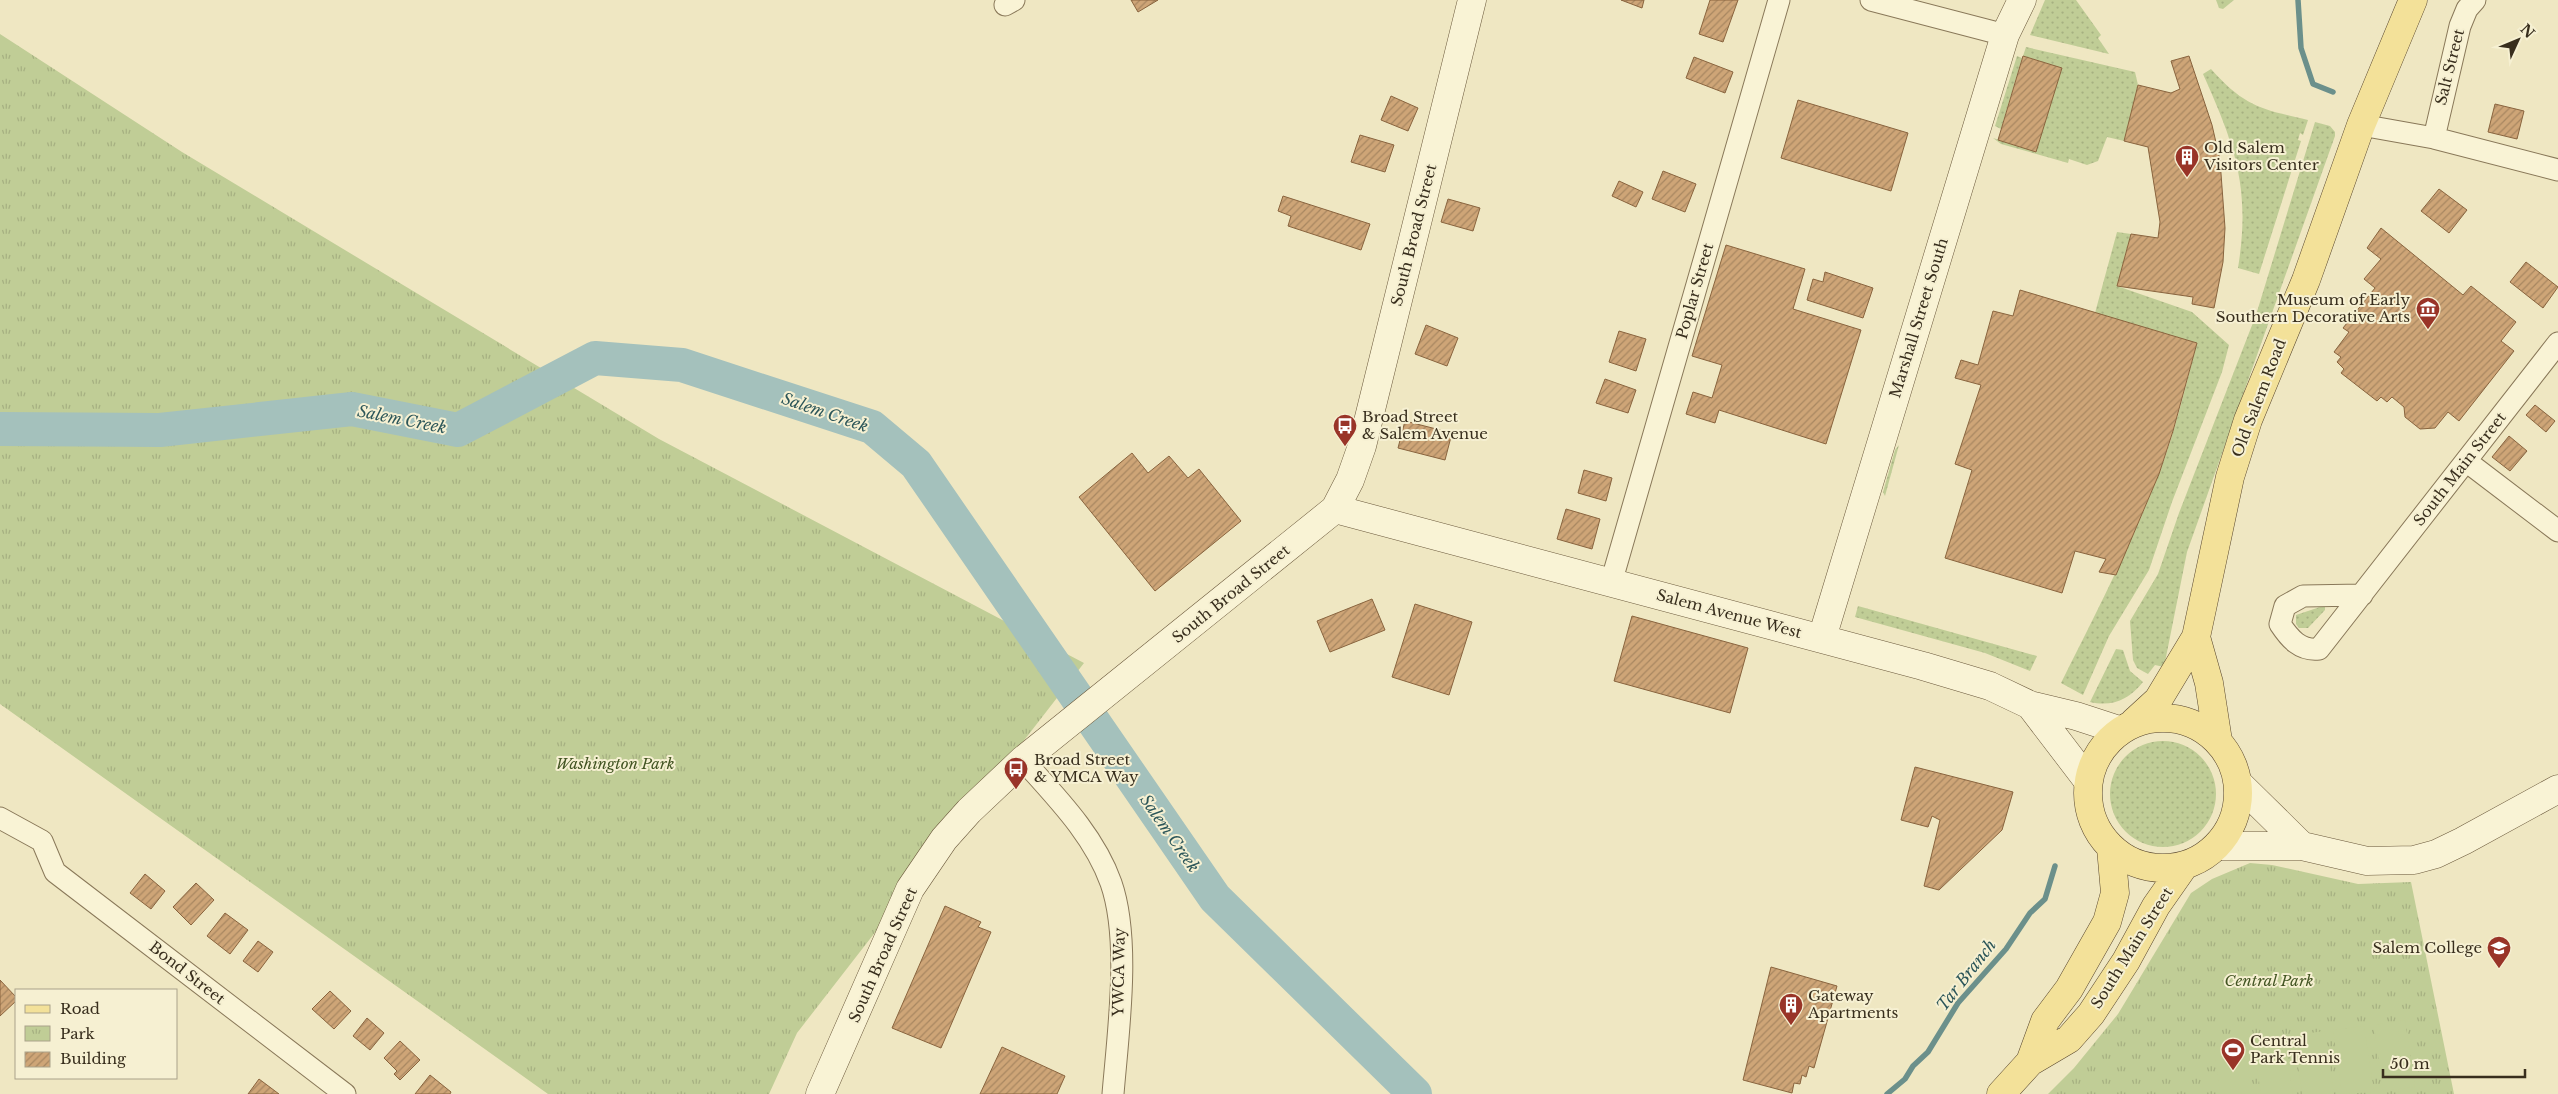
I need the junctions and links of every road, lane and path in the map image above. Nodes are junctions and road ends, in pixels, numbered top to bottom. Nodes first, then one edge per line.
1 (1472, 0) edge
2 (1779, 0) edge
3 (1871, 0) edge
4 (2022, 0) edge
5 (2413, 0) edge
6 (2474, 0) edge
7 (2005, 35) junction
8 (2361, 125) junction
9 (2434, 138) junction
10 (2558, 170) edge
11 (2558, 343) edge
12 (2466, 461) junction
13 (1335, 509) junction
14 (2558, 531) edge
15 (1611, 583) junction
16 (2362, 595) dead end
17 (2196, 637) junction
18 (1822, 638) junction
19 (2030, 705) junction
20 (2127, 726) junction
21 (2218, 740) junction
22 (1023, 760) junction
23 (2088, 781) junction
24 (2238, 783) junction
25 (2558, 790) edge
26 (0, 818) edge
27 (2217, 846) junction
28 (2302, 846) junction
29 (2112, 848) junction
30 (2184, 866) junction
31 (2030, 1062) junction
32 (344, 1094) edge
33 (820, 1094) edge
34 (1114, 1094) edge
35 (2001, 1094) edge

1 - 13 street, South Broad Street
2 - 15 street, Poplar Street
3 - 7 street
4 - 7 street, Marshall Street South
5 - 8 main road, Old Salem Road
6 - 9 street, Salt Street
7 - 18 street, Marshall Street South
8 - 9 street
8 - 17 main road, Old Salem Road
9 - 10 street
11 - 12 street, South Main Street
12 - 14 street
12 - 16 street, South Main Street
13 - 15 street, Salem Avenue West
13 - 22 street, South Broad Street
15 - 18 street, Salem Avenue West
17 - 20 main road, Old Salem Road
17 - 21 main road, Old Salem Road
18 - 19 street, Salem Avenue West
19 - 20 street, Salem Avenue West
19 - 23 street
20 - 21 main road
20 - 23 main road
21 - 24 main road
22 - 33 street, South Broad Street
22 - 34 street, YWCA Way
23 - 29 main road
24 - 27 main road
24 - 28 street
25 - 28 street
26 - 32 street, Bond Street
27 - 28 street
27 - 30 main road
29 - 30 main road
29 - 31 main road, South Main Street
30 - 31 main road, South Main Street
31 - 35 main road, South Main Street

